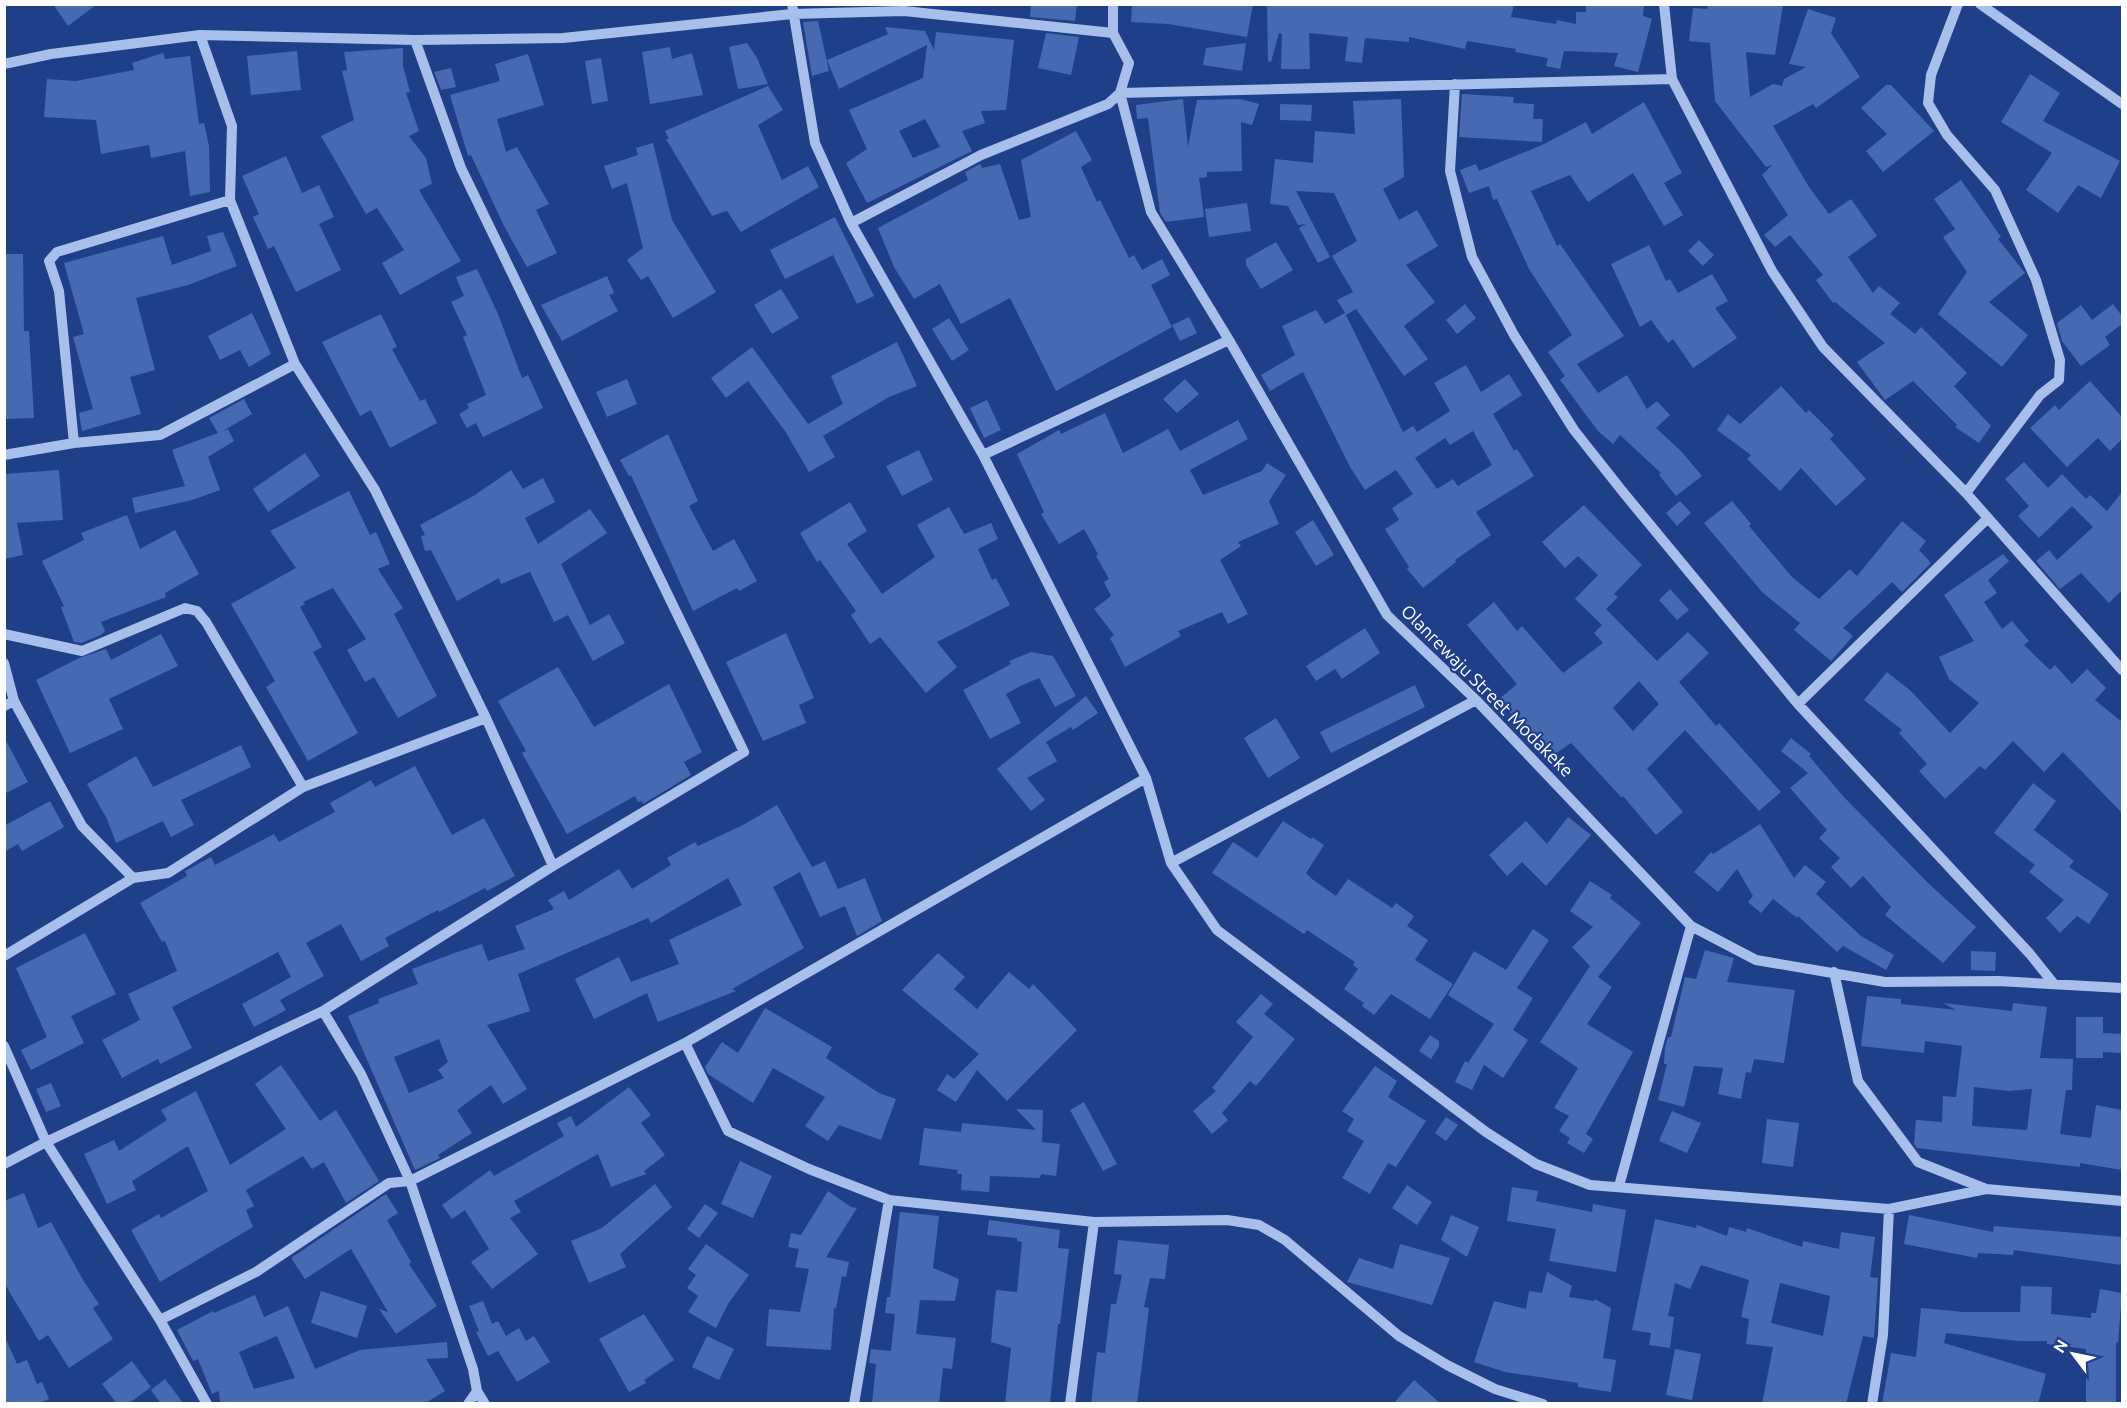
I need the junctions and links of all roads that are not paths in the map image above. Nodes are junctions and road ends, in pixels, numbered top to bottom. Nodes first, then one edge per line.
1 (1113, 4) edge
2 (1664, 4) edge
3 (1958, 4) edge
4 (1980, 4) edge
5 (904, 8) edge
6 (792, 9) edge
7 (1113, 33) junction
8 (200, 35) junction
9 (415, 40) junction
10 (4, 64) edge
11 (1672, 79) junction
12 (1455, 84) junction
13 (1120, 93) junction
14 (2122, 104) edge
15 (230, 200) junction
16 (851, 223) junction
17 (1229, 340) junction
18 (295, 364) junction
19 (74, 443) junction
20 (4, 455) edge
21 (983, 455) junction
22 (1966, 493) junction
23 (1987, 519) junction
24 (4, 634) edge
25 (4, 663) edge
26 (2122, 670) edge
27 (1476, 700) junction
28 (9, 703) edge
29 (1798, 704) junction
30 (486, 718) junction
31 (1146, 778) junction
32 (303, 787) junction
33 (1171, 863) junction
34 (553, 866) junction
35 (133, 878) junction
36 (1691, 926) junction
37 (4, 956) edge
38 (1834, 972) junction
39 (2054, 984) junction
40 (2122, 988) edge
41 (323, 1011) junction
42 (685, 1043) junction
43 (4, 1046) edge
44 (46, 1142) junction
45 (4, 1164) edge
46 (410, 1181) junction
47 (1619, 1186) junction
48 (1986, 1189) junction
49 (889, 1200) junction
50 (2122, 1201) edge
51 (1889, 1209) junction
52 (1094, 1222) junction
53 (160, 1320) junction
54 (477, 1391) junction
55 (207, 1404) edge
56 (468, 1404) edge
57 (485, 1404) edge
58 (854, 1404) edge
59 (1070, 1404) edge
60 (1543, 1404) edge
61 (1872, 1404) edge

1 - 7 street
2 - 11 street
3 - 22 street
4 - 14 street
5 - 6 street
5 - 7 street
6 - 9 street
6 - 16 street
7 - 13 street
8 - 9 street
8 - 10 street
8 - 15 street
9 - 34 street
11 - 12 street
11 - 22 street
12 - 13 street
12 - 29 street
13 - 16 street
13 - 17 street, Olanrewaju Street Modakeke
15 - 18 street
15 - 19 street
16 - 21 street
17 - 21 street
17 - 27 street, Olanrewaju Street Modakeke
18 - 19 street
18 - 30 street
19 - 20 street
21 - 31 street
22 - 23 street
23 - 26 street
23 - 29 street
24 - 32 street
25 - 28 street
27 - 33 street
27 - 36 street, Olanrewaju Street Modakeke
28 - 35 street
29 - 39 street
30 - 32 street
30 - 34 street
31 - 33 street
31 - 42 street
32 - 35 street
33 - 47 street
34 - 41 street
35 - 37 street
36 - 38 street, Olanrewaju Street Modakeke
36 - 47 street
38 - 39 street, Olanrewaju Street Modakeke
38 - 48 street
39 - 40 street, Olanrewaju Street Modakeke
41 - 44 street
41 - 46 street
42 - 46 street
42 - 49 street
43 - 44 street
44 - 45 street
44 - 53 street
46 - 53 street
46 - 54 street
47 - 51 street
48 - 50 street
48 - 51 street
49 - 52 street
49 - 58 street
51 - 61 street
52 - 59 street
52 - 60 street
53 - 55 street
54 - 56 street
54 - 57 street

